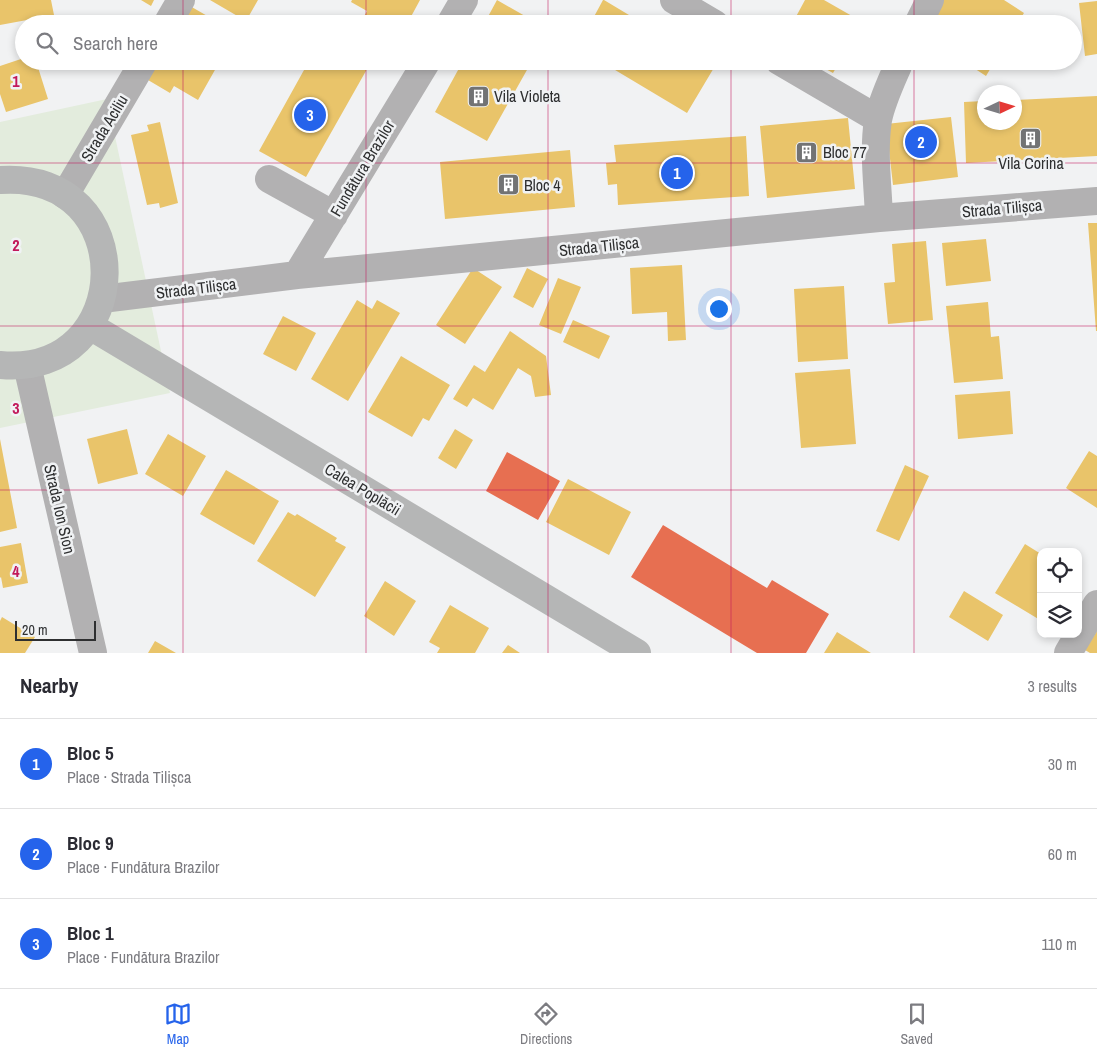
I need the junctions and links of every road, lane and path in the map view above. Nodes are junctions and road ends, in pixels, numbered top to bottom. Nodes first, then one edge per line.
1 (181, 0) edge
2 (464, 0) edge
3 (674, 0) edge
4 (930, 0) edge
5 (172, 15) edge
6 (455, 15) edge
7 (700, 15) edge
8 (922, 15) edge
9 (139, 70) edge
10 (422, 70) edge
11 (794, 70) edge
12 (896, 70) edge
13 (878, 120) junction
14 (269, 179) dead end
15 (0, 180) edge
16 (65, 195) junction
17 (1097, 201) edge
18 (334, 215) junction
19 (879, 218) junction
20 (298, 275) junction
21 (102, 299) junction
22 (90, 326) junction
23 (0, 365) edge
24 (27, 365) junction
25 (1097, 604) edge
26 (93, 653) edge
27 (637, 653) edge
28 (1068, 653) edge

1 - 5 street
2 - 6 street
3 - 7 street
4 - 8 street
9 - 16 street, Strada Aciliu
10 - 18 street, Fundătura Brazilor
11 - 13 street
12 - 13 street
13 - 19 street
14 - 18 street
15 - 16 main road
16 - 21 main road
17 - 19 street, Strada Tilișca
18 - 20 street, Fundătura Brazilor
19 - 20 street, Strada Tilișca
20 - 21 street, Strada Tilișca
21 - 22 main road
22 - 24 main road
22 - 27 main road, Calea Poplăcii
23 - 24 main road
24 - 26 street, Strada Ion Sion
25 - 28 street

